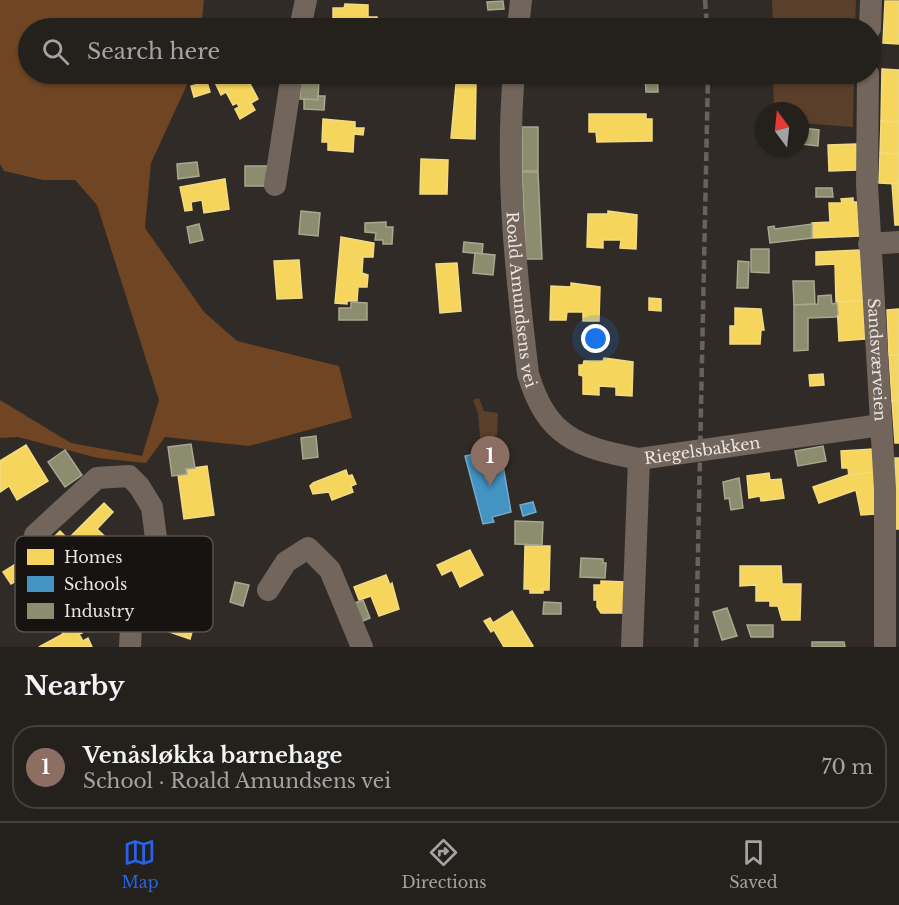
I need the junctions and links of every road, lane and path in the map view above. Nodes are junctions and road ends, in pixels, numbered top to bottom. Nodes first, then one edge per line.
1 (306, 0) edge
2 (521, 0) edge
3 (871, 0) edge
4 (302, 18) edge
5 (519, 18) edge
6 (870, 18) edge
7 (290, 84) edge
8 (513, 84) edge
9 (868, 84) edge
10 (275, 185) dead end
11 (899, 242) edge
12 (869, 244) junction
13 (880, 425) junction
14 (639, 459) junction
15 (35, 535) dead end
16 (156, 536) edge
17 (268, 590) dead end
18 (131, 632) edge
19 (890, 640) edge
20 (130, 647) edge
21 (362, 647) edge
22 (632, 647) edge

1 - 4 street
2 - 5 street
3 - 6 street
7 - 10 street
8 - 14 street, Roald Amundsens vei
9 - 12 street, Sandsværveien
11 - 12 street
12 - 13 street, Sandsværveien
13 - 14 street, Riegelsbakken
13 - 19 street, Sandsværveien
14 - 22 street, Riegelsbakken
15 - 16 street
17 - 21 street
18 - 20 street

